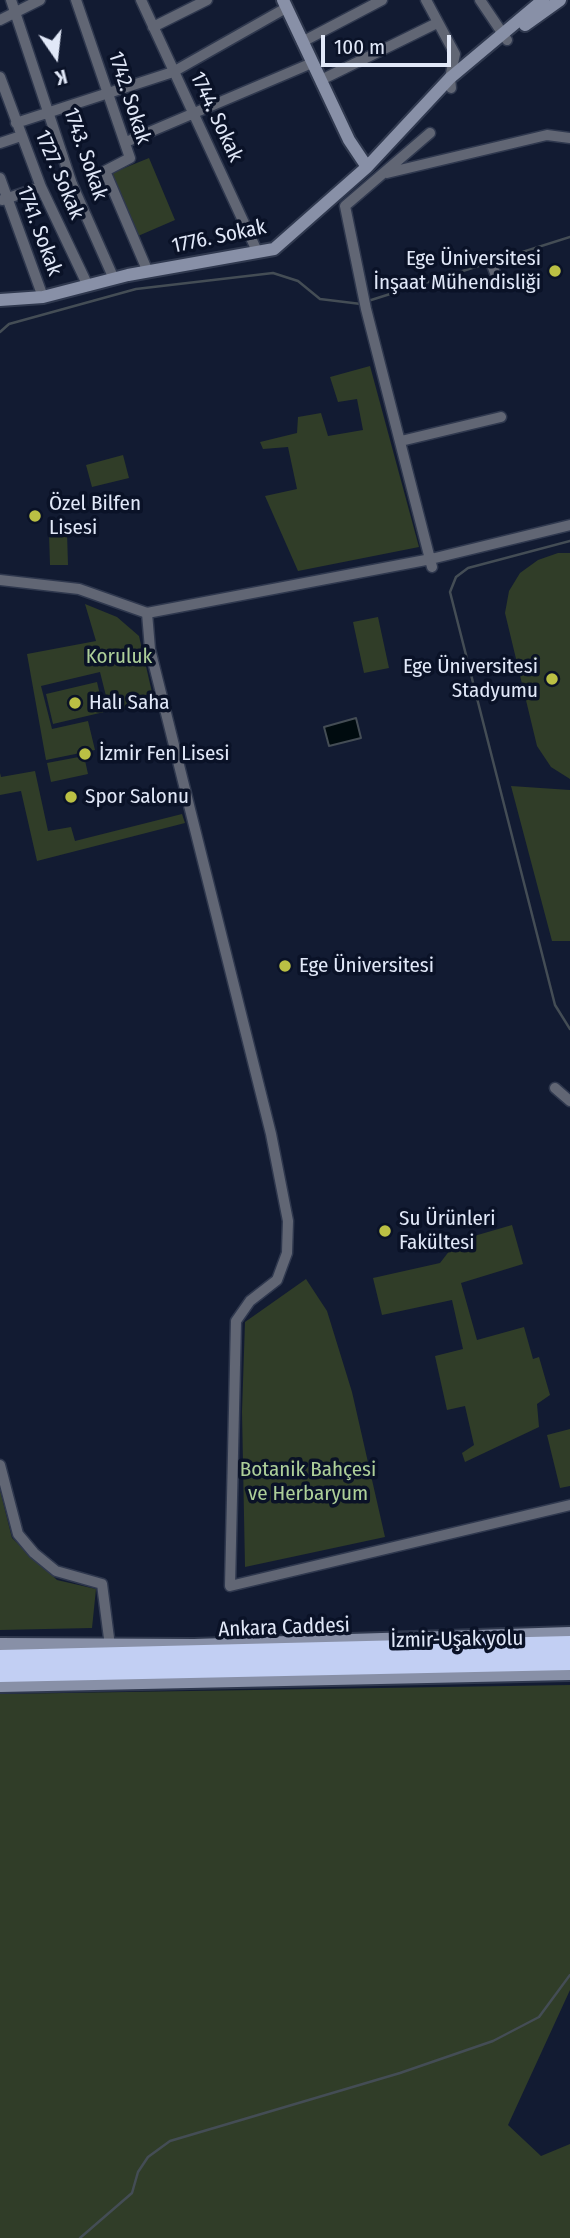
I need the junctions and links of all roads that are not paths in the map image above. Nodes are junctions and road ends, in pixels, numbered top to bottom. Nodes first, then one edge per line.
1 (40, 0) edge
2 (76, 0) edge
3 (141, 0) edge
4 (207, 0) edge
5 (382, 0) edge
6 (426, 0) edge
7 (480, 0) edge
8 (560, 0) edge
9 (537, 2) edge
10 (285, 4) edge
11 (13, 5) edge
12 (0, 20) edge
13 (438, 23) junction
14 (152, 27) junction
15 (505, 38) junction
16 (302, 41) junction
17 (312, 63) junction
18 (173, 72) junction
19 (0, 79) edge
20 (321, 80) junction
21 (451, 83) junction
22 (107, 95) junction
23 (49, 113) junction
24 (193, 116) junction
25 (16, 123) junction
26 (430, 133) dead end
27 (21, 136) junction
28 (570, 138) edge
29 (126, 142) junction
30 (0, 143) edge
31 (367, 167) junction
32 (387, 173) junction
33 (0, 178) edge
34 (41, 187) junction
35 (3, 199) edge
36 (257, 250) junction
37 (491, 262) dead end
38 (148, 272) junction
39 (495, 273) dead end
40 (114, 279) junction
41 (88, 286) junction
42 (43, 297) junction
43 (0, 300) edge
44 (501, 417) dead end
45 (401, 441) junction
46 (570, 525) edge
47 (431, 563) junction
48 (0, 580) edge
49 (147, 613) junction
50 (555, 1088) dead end
51 (570, 1101) edge
52 (0, 1465) edge
53 (570, 1504) edge
54 (570, 1633) edge
55 (437, 1637) junction
56 (0, 1644) edge
57 (570, 1645) edge
58 (110, 1646) junction
59 (389, 1647) junction
60 (0, 1659) edge
61 (570, 1661) edge
62 (376, 1665) junction
63 (51, 1672) junction
64 (0, 1673) edge
65 (570, 1674) edge
66 (455, 1675) junction
67 (0, 1684) edge

1 - 11 street
2 - 22 street, 1742. Sokak
3 - 14 street, 1744. Sokak
4 - 14 street
5 - 16 street
6 - 13 street
7 - 15 street
8 - 15 main road, 1776. Sokak
9 - 15 main road, 1776. Sokak
10 - 16 main road
10 - 18 street
11 - 12 street
11 - 23 street, 1743. Sokak
13 - 20 street
13 - 21 street
14 - 18 street, 1744. Sokak
15 - 21 main road, 1776. Sokak
16 - 17 main road
17 - 20 main road
17 - 24 street
18 - 22 street
18 - 24 street, 1744. Sokak
19 - 25 street, 1727. Sokak
20 - 31 main road
21 - 31 main road, 1776. Sokak
22 - 23 street
22 - 29 street, 1742. Sokak
23 - 25 street
23 - 40 street, 1743. Sokak
24 - 29 street
24 - 36 street, 1744. Sokak
25 - 27 street, 1727. Sokak
26 - 32 street
27 - 30 street
27 - 34 street, 1727. Sokak
28 - 32 street
29 - 38 street, 1742. Sokak
31 - 36 main road, 1776. Sokak
32 - 45 street
33 - 35 street, 1741. Sokak
34 - 35 street
34 - 41 street, 1727. Sokak
35 - 42 street, 1741. Sokak
36 - 38 main road, 1776. Sokak
37 - 39 street
38 - 40 main road, 1776. Sokak
40 - 41 main road, 1776. Sokak
41 - 42 main road, 1776. Sokak
42 - 43 main road, 1776. Sokak
44 - 45 street
45 - 47 street
46 - 47 street
47 - 49 street
48 - 49 street
49 - 53 street
50 - 51 street
52 - 58 street
54 - 55 main road, Ankara Caddesi
55 - 58 main road, Ankara Caddesi
55 - 59 highway
56 - 58 main road, Ankara Caddesi
57 - 59 highway, Ankara Caddesi
59 - 60 highway, Ankara Caddesi
61 - 62 highway, İzmir-Uşak yolu
62 - 63 highway, İzmir-Uşak yolu
62 - 66 highway
63 - 64 highway
63 - 67 highway
65 - 66 main road
66 - 67 main road

